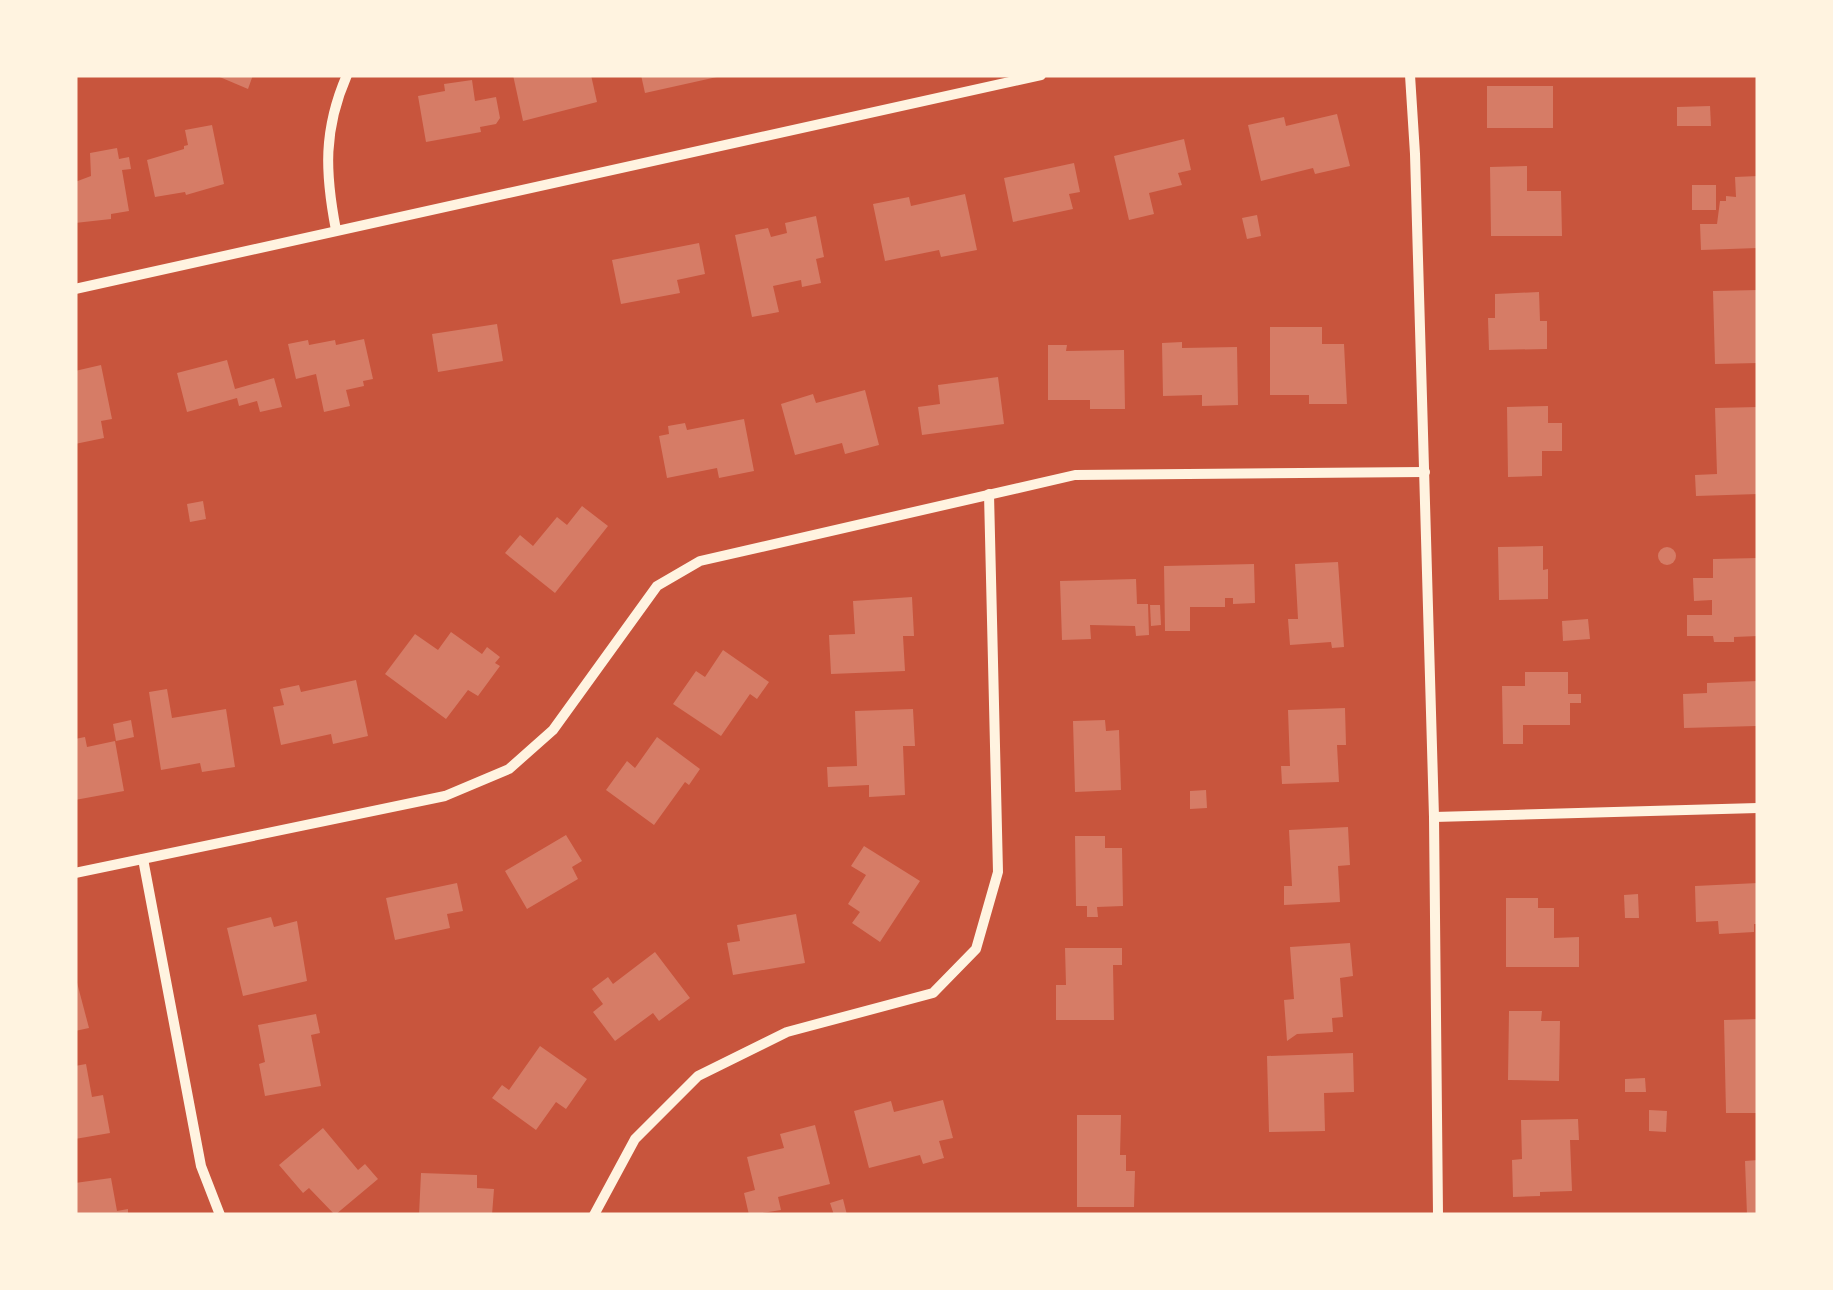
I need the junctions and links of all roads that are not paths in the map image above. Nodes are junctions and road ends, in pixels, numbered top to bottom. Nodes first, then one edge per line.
1 (346, 75) edge
2 (1041, 75) edge
3 (1410, 75) edge
4 (336, 230) junction
5 (75, 290) edge
6 (1425, 472) junction
7 (990, 494) junction
8 (1758, 808) edge
9 (1434, 816) junction
10 (143, 859) junction
11 (75, 873) edge
12 (220, 1215) edge
13 (594, 1215) edge
14 (1438, 1215) edge

1 - 4 street
2 - 4 street
3 - 6 street
4 - 5 street
6 - 7 street
6 - 9 street
7 - 10 street
7 - 13 street
8 - 9 street
9 - 14 street
10 - 11 street
10 - 12 street

